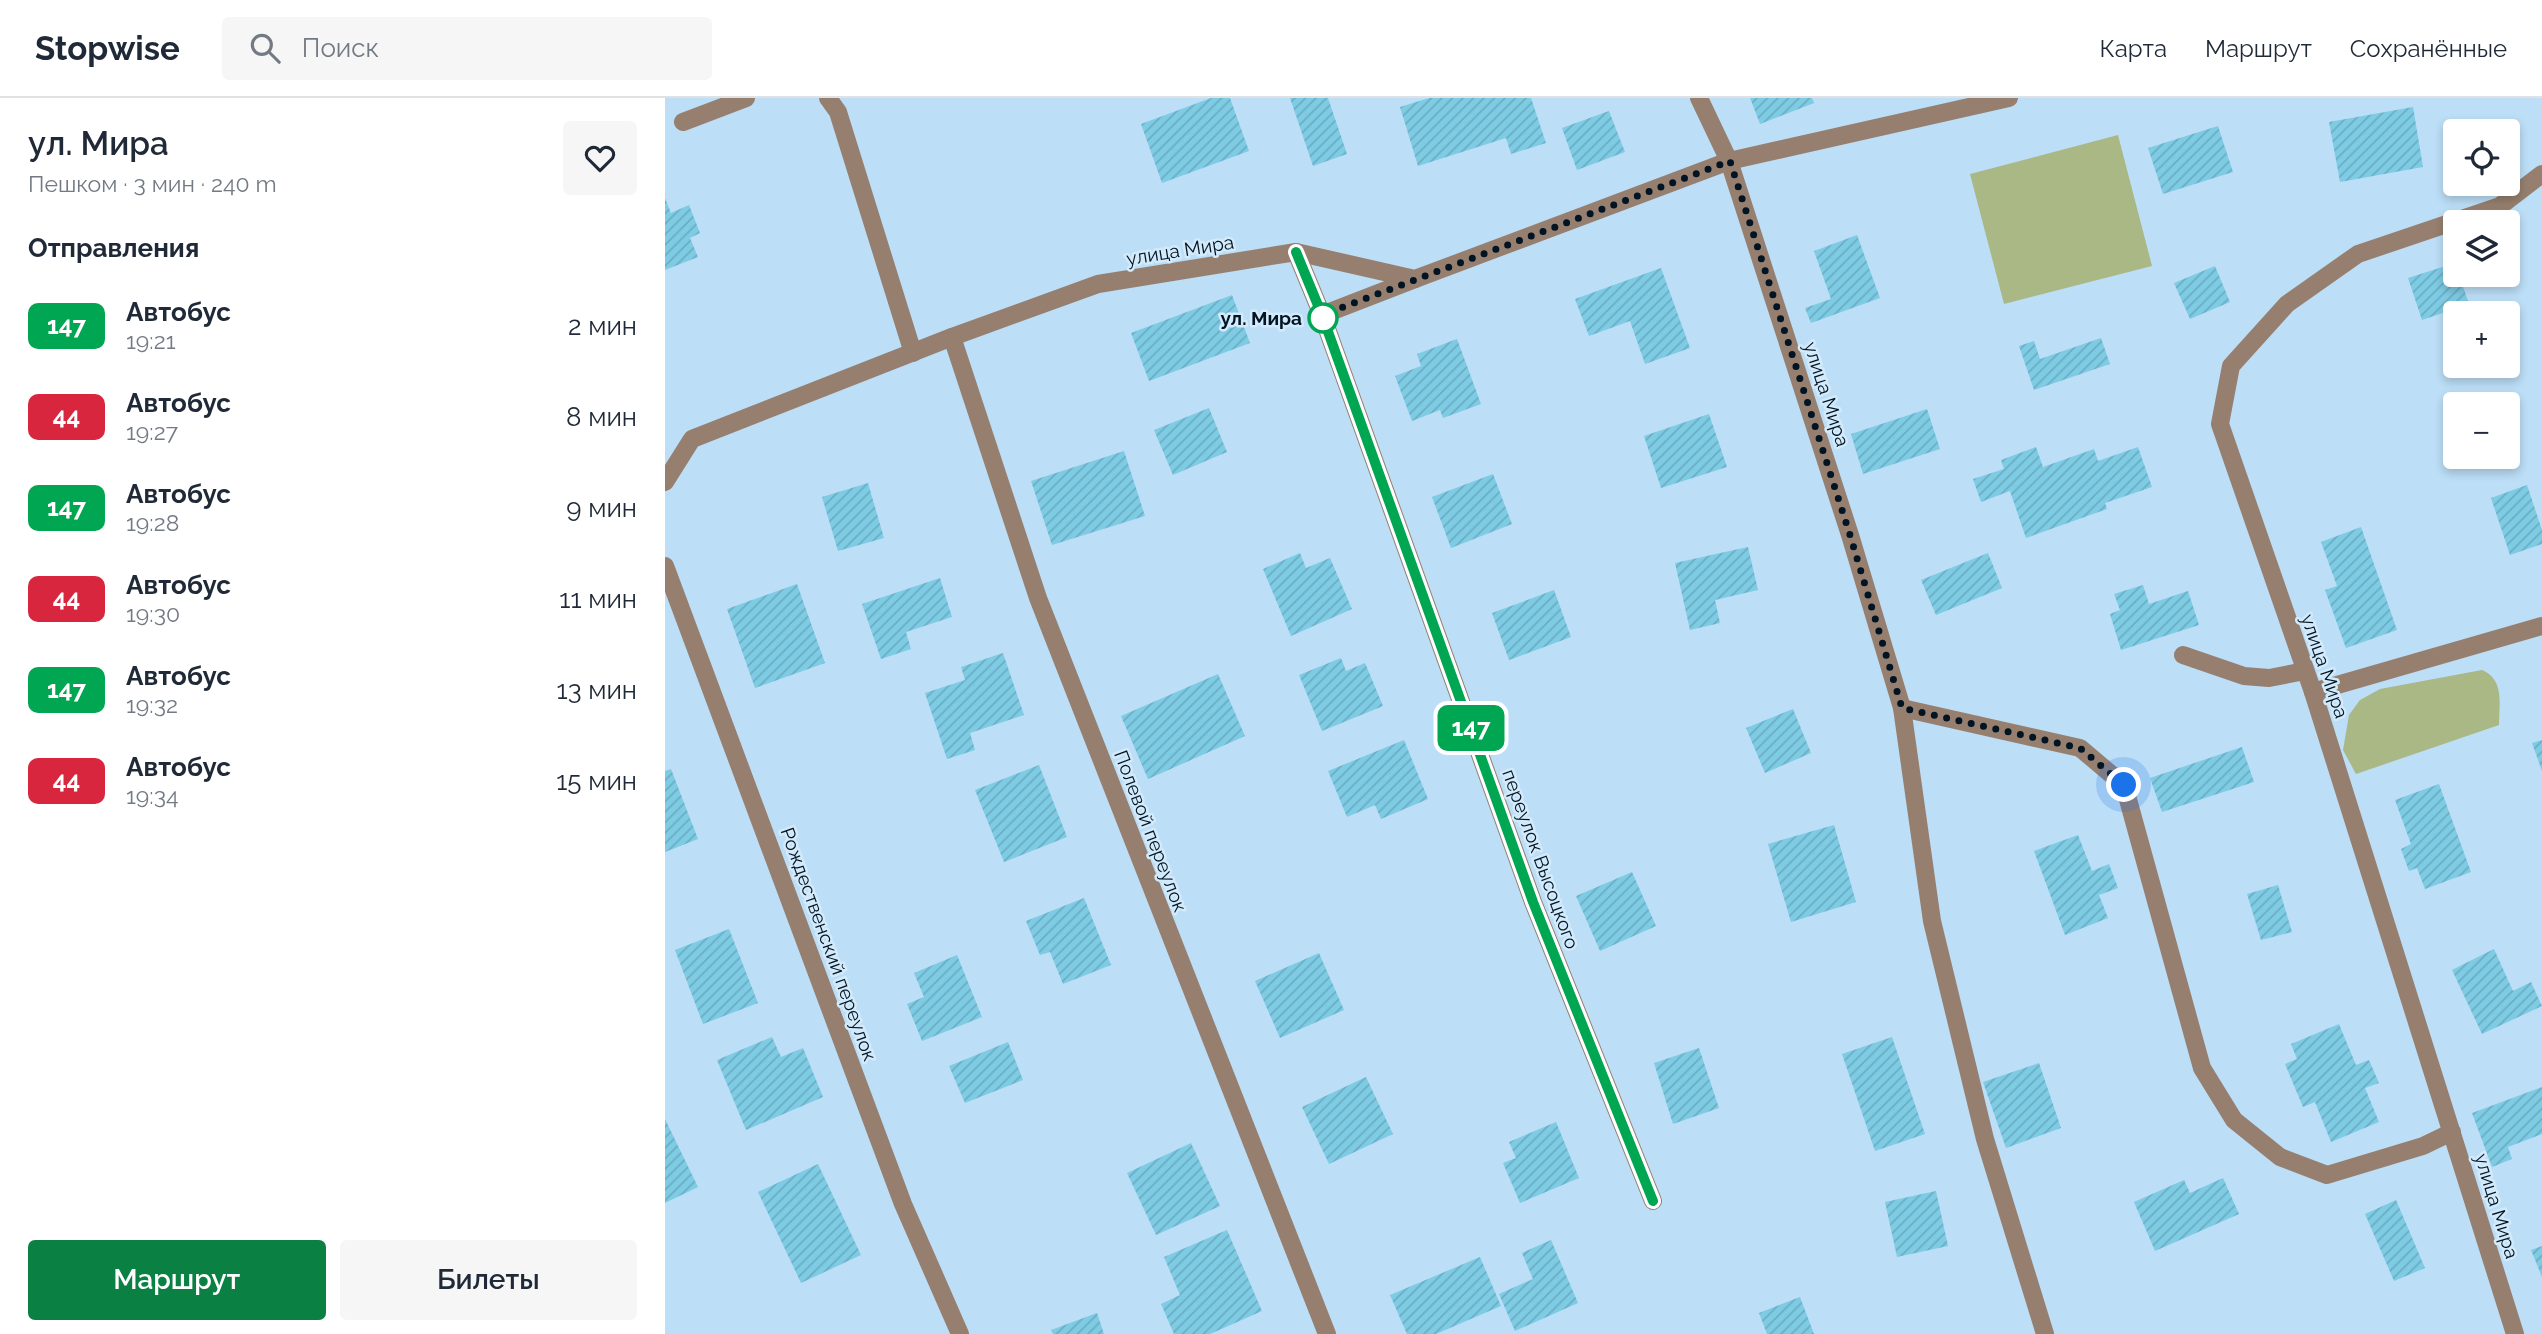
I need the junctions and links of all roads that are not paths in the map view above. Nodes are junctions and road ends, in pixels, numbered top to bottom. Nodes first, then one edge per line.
1 (746, 98) edge
2 (828, 98) edge
3 (1699, 98) edge
4 (2010, 98) edge
5 (683, 122) dead end
6 (1730, 161) junction
7 (2542, 174) edge
8 (1296, 252) junction
9 (1415, 279) junction
10 (1322, 315) junction
11 (952, 337) junction
12 (913, 353) junction
13 (665, 482) edge
14 (665, 566) edge
15 (2542, 626) edge
16 (2183, 655) dead end
17 (2305, 671) junction
18 (2313, 692) junction
19 (1902, 708) junction
20 (2452, 1132) junction
21 (1653, 1201) dead end
22 (960, 1334) edge
23 (1327, 1334) edge
24 (2045, 1334) edge
25 (2515, 1334) edge

1 - 5 street
2 - 12 street
3 - 6 street, улица Мира
4 - 6 street
6 - 9 street
6 - 19 street, улица Мира
7 - 17 street, улица Мира
8 - 9 street, улица Мира
8 - 10 street, переулок Высоцкого
8 - 11 street, улица Мира
9 - 10 street
10 - 21 street, переулок Высоцкого
11 - 12 street, улица Мира
11 - 23 street, Полевой переулок
12 - 13 street, улица Мира
14 - 22 street, Рождественский переулок
15 - 18 street
16 - 17 street
17 - 18 street, улица Мира
18 - 20 street, улица Мира
19 - 20 street
19 - 24 street, улица Мира
20 - 25 street, улица Мира

